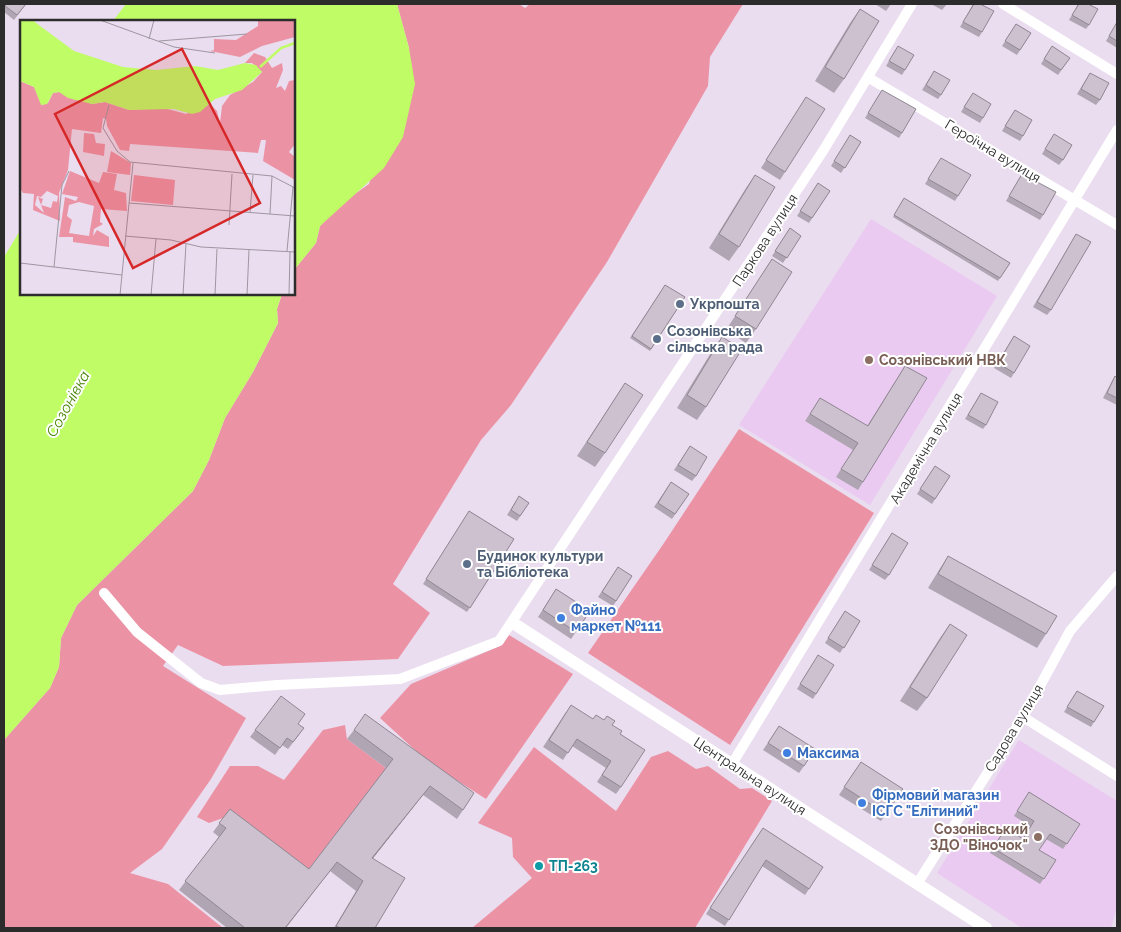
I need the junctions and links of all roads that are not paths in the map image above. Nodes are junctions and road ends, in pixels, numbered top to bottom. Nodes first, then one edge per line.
1 (912, 4) edge
2 (1003, 4) edge
3 (1117, 74) edge
4 (869, 78) junction
5 (1117, 130) edge
6 (1075, 200) junction
7 (1117, 225) edge
8 (1117, 576) edge
9 (104, 593) dead end
10 (513, 623) junction
11 (1023, 717) junction
12 (732, 764) junction
13 (1117, 776) edge
14 (917, 884) junction
15 (986, 928) edge

1 - 4 street, Паркова вулиця
2 - 3 street
4 - 6 street, Героїчна вулиця
4 - 10 street, Паркова вулиця
5 - 6 street, Академічна вулиця
6 - 7 street, Героїчна вулиця
6 - 12 street, Академічна вулиця
8 - 11 street, Садова вулиця
9 - 10 street, Паркова вулиця
10 - 12 street, Центральна вулиця
11 - 13 street
11 - 14 street, Садова вулиця
12 - 14 street, Центральна вулиця
14 - 15 street, Центральна вулиця

